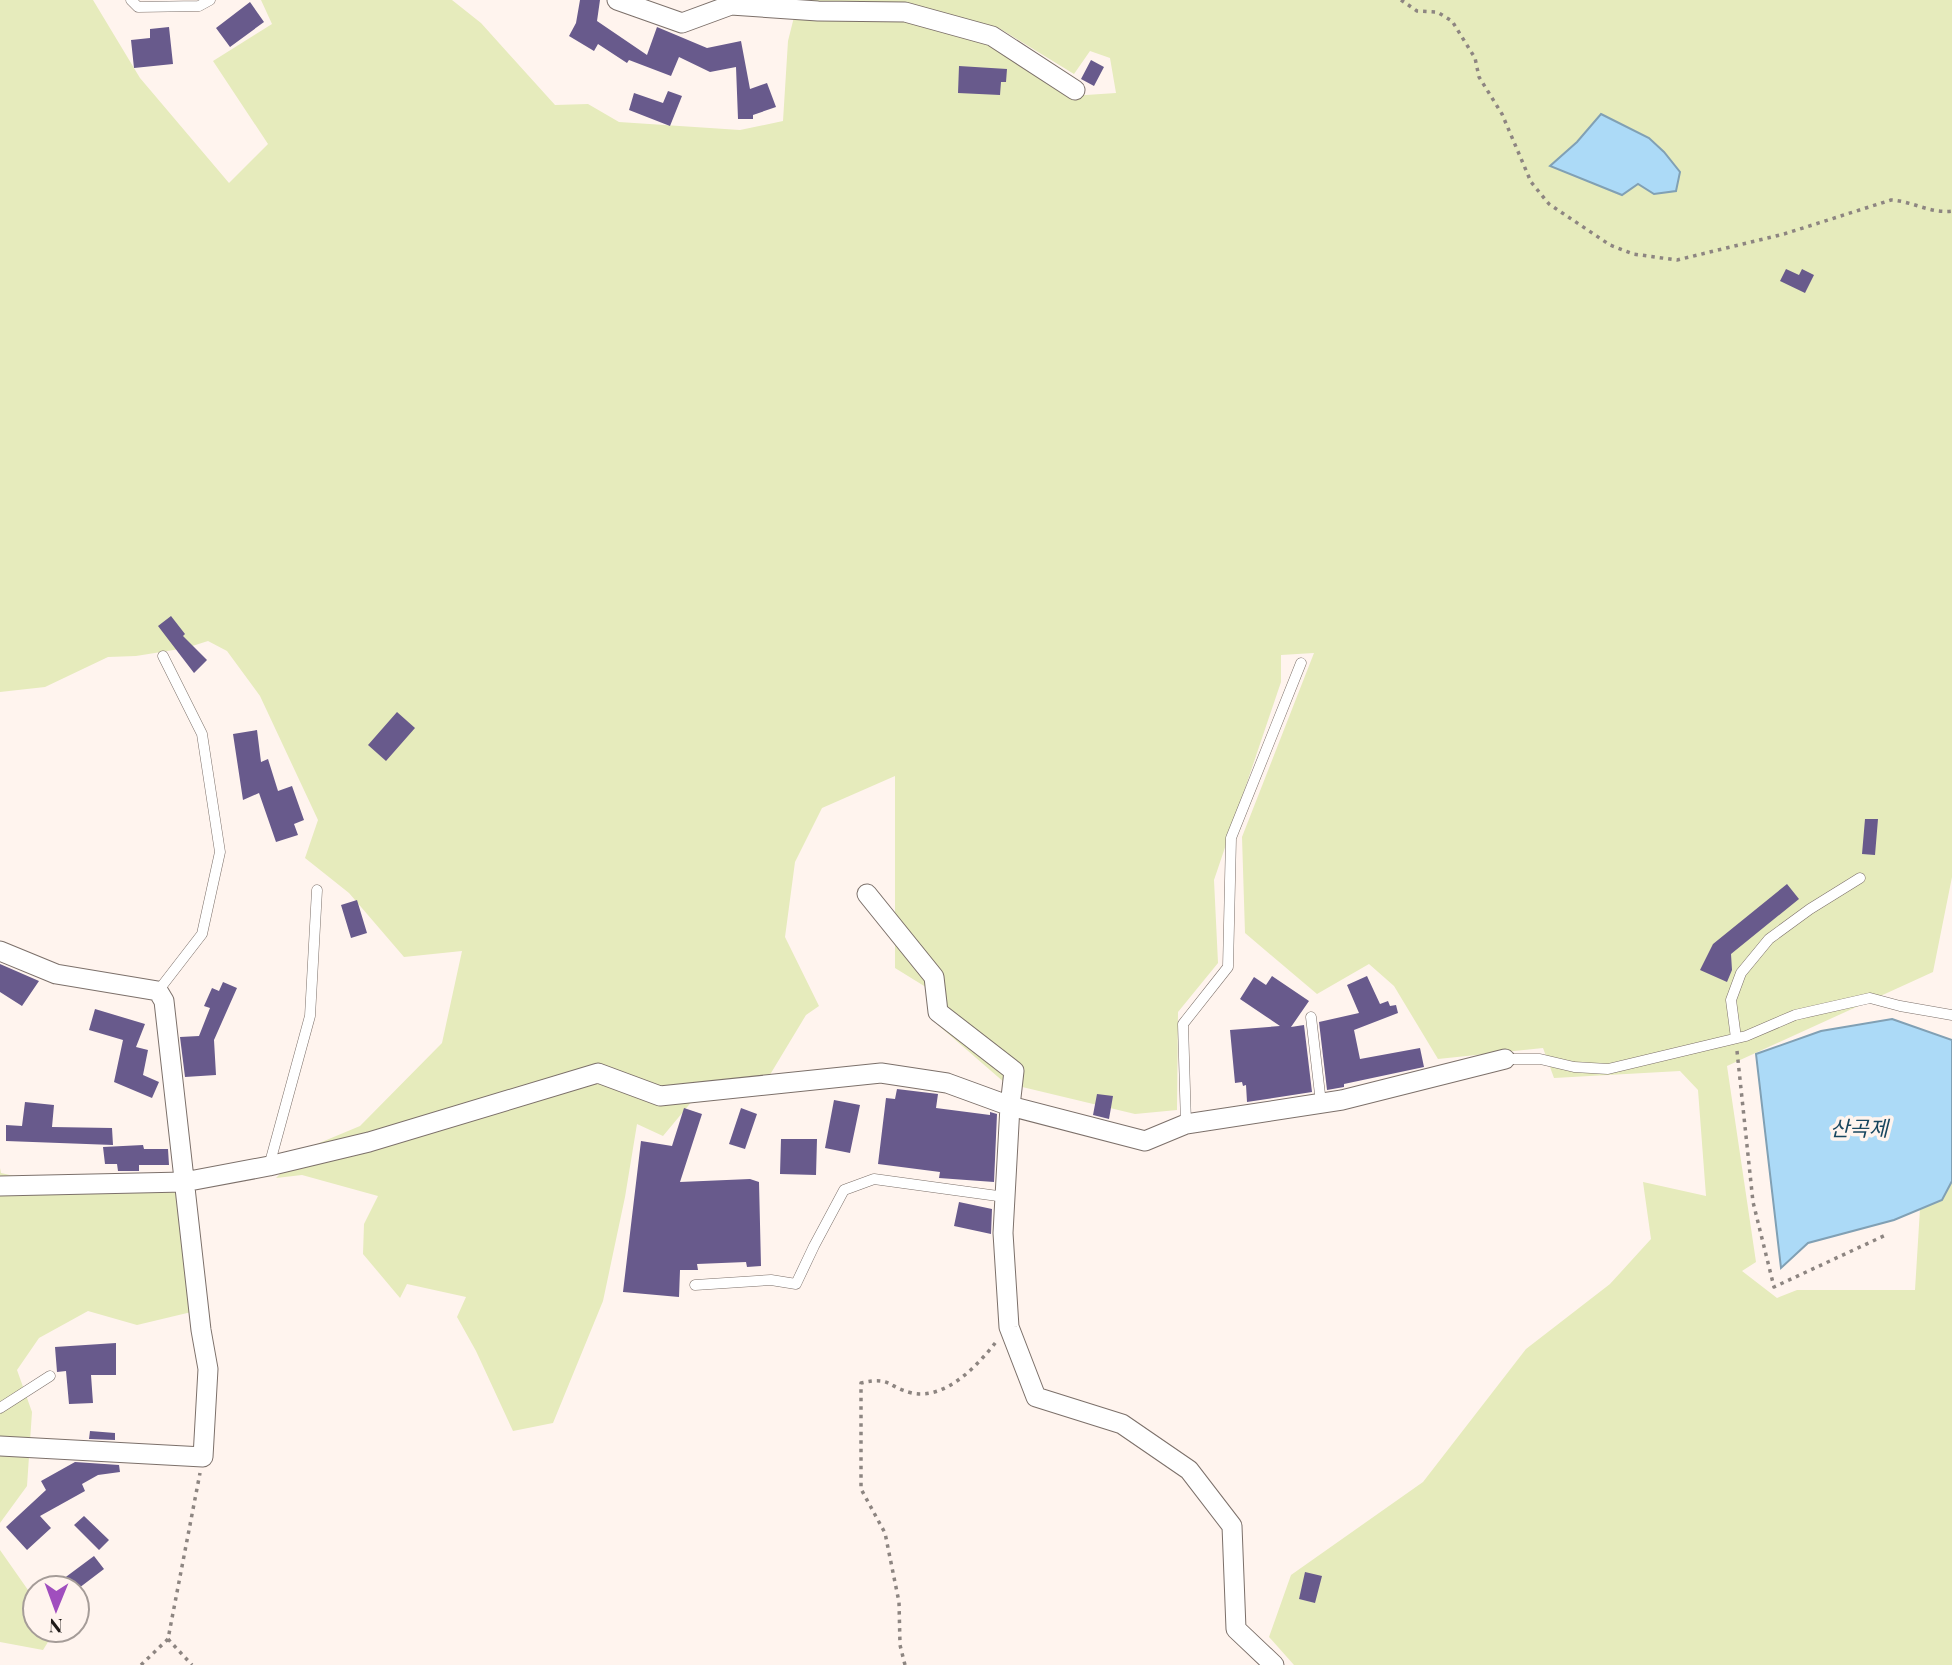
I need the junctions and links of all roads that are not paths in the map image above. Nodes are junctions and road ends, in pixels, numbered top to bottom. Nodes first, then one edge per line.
1 (131, 0) edge
2 (210, 0) edge
3 (617, 0) edge
4 (750, 3) edge
5 (1075, 90) dead end
6 (163, 656) dead end
7 (1301, 663) dead end
8 (1860, 878) dead end
9 (317, 890) dead end
10 (867, 894) dead end
11 (0, 951) edge
12 (158, 991) junction
13 (1952, 1015) edge
14 (1311, 1017) dead end
15 (1735, 1038) junction
16 (1505, 1059) joint
17 (1321, 1103) junction
18 (1010, 1106) junction
19 (1186, 1124) junction
20 (269, 1166) junction
21 (184, 1182) junction
22 (0, 1186) edge
23 (1005, 1197) junction
24 (695, 1285) dead end
25 (50, 1376) dead end
26 (0, 1408) edge
27 (0, 1446) edge
28 (1274, 1665) edge

1 - 2 lane
3 - 4 street
4 - 5 street
6 - 12 lane
7 - 19 lane
8 - 15 lane
9 - 20 lane
10 - 18 street
11 - 12 street
12 - 21 street
13 - 15 lane
14 - 17 lane
15 - 16 lane
16 - 17 street
17 - 19 street
18 - 19 street
18 - 20 street
18 - 23 street
20 - 21 street
21 - 22 street
21 - 27 street
23 - 24 lane
23 - 28 street
25 - 26 lane

